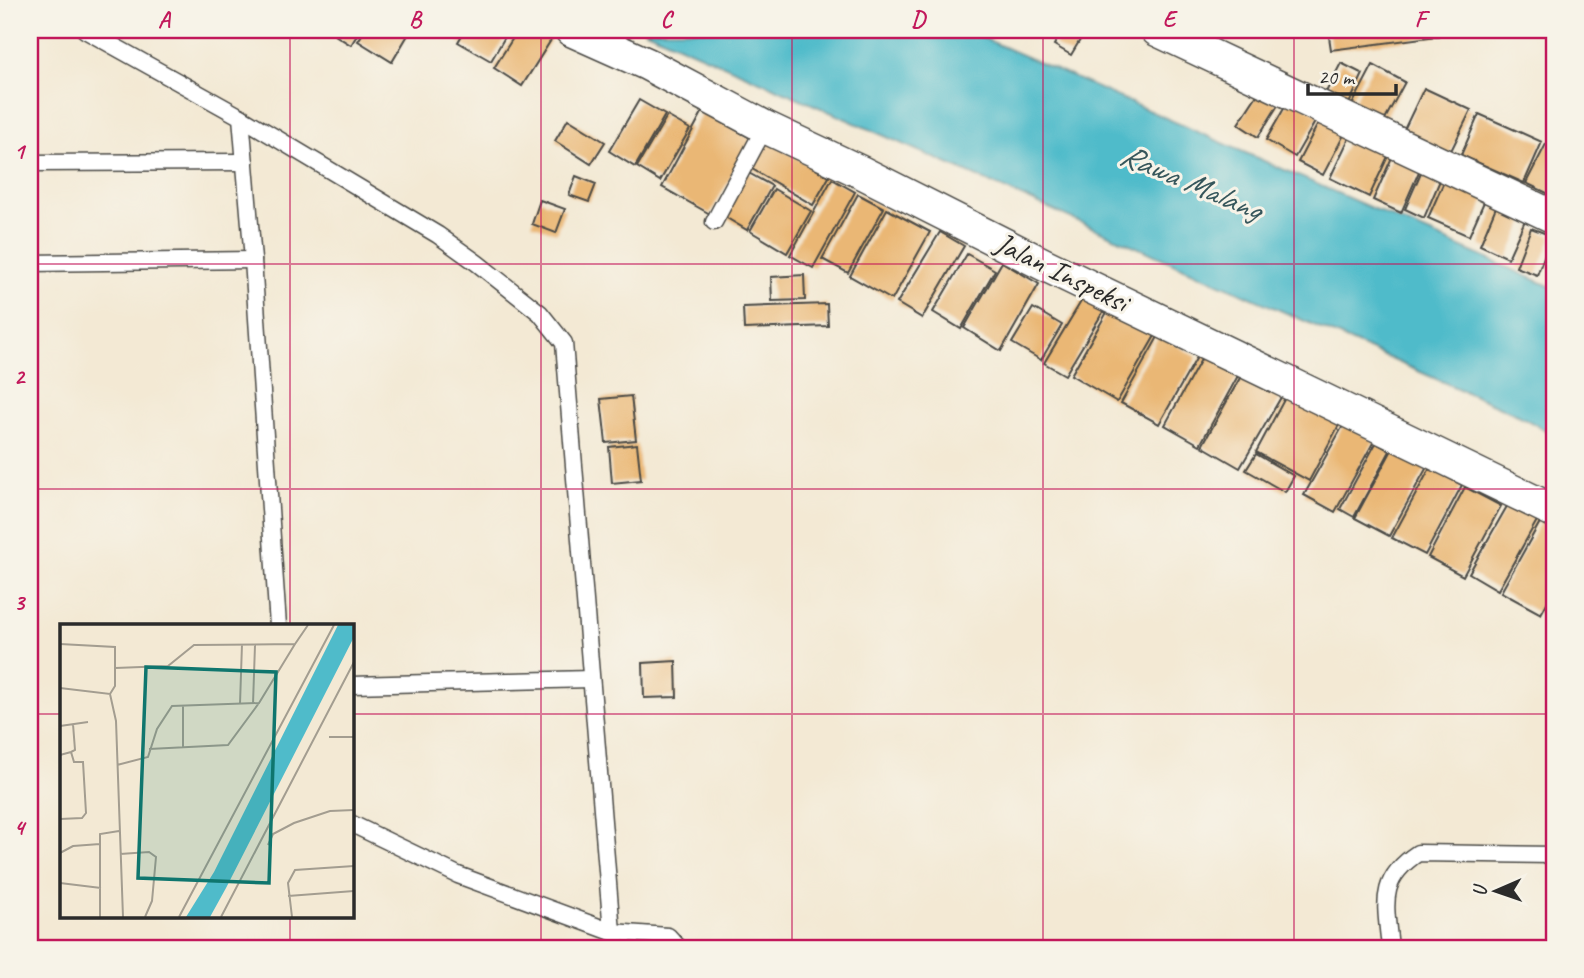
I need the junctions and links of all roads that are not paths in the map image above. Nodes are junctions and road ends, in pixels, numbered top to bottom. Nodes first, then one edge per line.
1 (86, 30) edge
2 (571, 30) edge
3 (1157, 30) edge
4 (241, 117) junction
5 (765, 127) junction
6 (245, 162) junction
7 (30, 163) edge
8 (1554, 216) edge
9 (714, 222) dead end
10 (253, 260) junction
11 (30, 263) edge
12 (1554, 511) edge
13 (278, 624) edge
14 (592, 680) junction
15 (354, 685) edge
16 (354, 825) edge
17 (1554, 855) edge
18 (612, 932) junction
19 (679, 948) edge
20 (1390, 948) edge

1 - 4 lane
2 - 5 street, Jalan Inspeksi
3 - 8 street
4 - 6 lane
4 - 14 lane
5 - 9 lane
5 - 12 street, Jalan Inspeksi
6 - 7 lane
6 - 10 lane
10 - 11 lane
10 - 13 lane
14 - 15 lane
14 - 18 lane
16 - 18 lane
17 - 20 lane
18 - 19 lane

